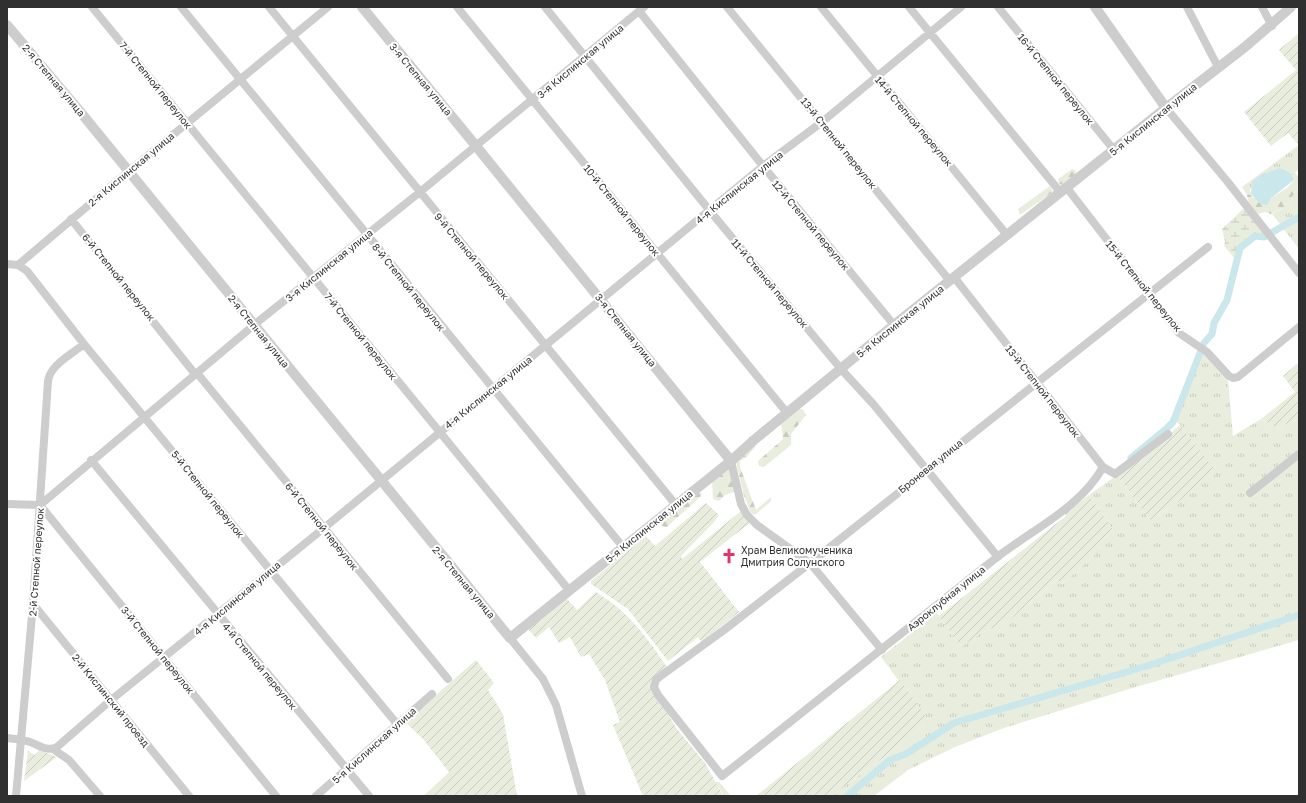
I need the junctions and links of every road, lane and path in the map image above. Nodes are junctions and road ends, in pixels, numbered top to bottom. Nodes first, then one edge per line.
1 (92, 7) edge
2 (181, 7) edge
3 (269, 7) edge
4 (328, 7) edge
5 (362, 7) edge
6 (457, 7) edge
7 (545, 7) edge
8 (727, 7) edge
9 (821, 7) edge
10 (908, 7) edge
11 (961, 7) edge
12 (998, 7) edge
13 (1095, 7) edge
14 (1187, 7) edge
15 (1262, 7) edge
16 (1291, 7) edge
17 (641, 9) edge
18 (7, 25) edge
19 (1272, 26) junction
20 (929, 33) junction
21 (293, 37) junction
22 (584, 56) junction
23 (1218, 67) junction
24 (877, 75) junction
25 (238, 80) junction
26 (532, 100) junction
27 (1166, 108) junction
28 (822, 122) junction
29 (187, 123) junction
30 (476, 146) junction
31 (1114, 150) junction
32 (763, 166) junction
33 (129, 171) junction
34 (1064, 190) junction
35 (420, 192) junction
36 (710, 211) junction
37 (71, 219) junction
38 (1008, 234) junction
39 (367, 235) junction
40 (1208, 247) dead end
41 (657, 253) junction
42 (7, 264) edge
43 (18, 265) junction
44 (1299, 273) edge
45 (314, 278) junction
46 (952, 279) junction
47 (1149, 295) junction
48 (601, 299) junction
49 (254, 325) junction
50 (894, 325) junction
51 (1299, 327) edge
52 (84, 344) junction
53 (546, 345) junction
54 (841, 369) junction
55 (196, 373) junction
56 (1036, 382) junction
57 (492, 388) junction
58 (787, 413) junction
59 (144, 416) junction
60 (439, 432) junction
61 (1168, 434) dead end
62 (1299, 454) edge
63 (91, 460) junction
64 (731, 461) junction
65 (1103, 467) junction
66 (927, 469) junction
67 (381, 480) junction
68 (1250, 492) dead end
69 (7, 504) edge
70 (40, 504) junction
71 (676, 505) junction
72 (324, 528) junction
73 (623, 547) junction
74 (998, 557) junction
75 (810, 563) junction
76 (270, 570) junction
77 (569, 590) junction
78 (33, 604) junction
79 (218, 614) junction
80 (510, 638) junction
81 (882, 650) junction
82 (164, 658) junction
83 (448, 679) dead end
84 (432, 694) dead end
85 (110, 700) junction
86 (397, 724) junction
87 (7, 738) edge
88 (21, 739) junction
89 (53, 749) junction
90 (346, 769) junction
91 (722, 776) joint
92 (16, 796) edge
93 (100, 796) edge
94 (189, 796) edge
95 (276, 796) edge
96 (316, 796) edge
97 (369, 796) edge
98 (582, 796) edge

1 - 29 street, 7-й Степной переулок
2 - 25 street, 8-й Степной переулок
3 - 21 street, 9-й Степной переулок
4 - 21 street, 2-я Кислинская улица
5 - 30 street, 3-я Степная улица
6 - 26 street, 10-й Степной переулок
7 - 22 street, 11-й Степной переулок
8 - 28 street, 13-й Степной переулок
9 - 24 street, 14-й Степной переулок
10 - 20 street, 15-й Степной переулок
11 - 20 street, 4-я Кислинская улица
12 - 31 street, 16-й Степной переулок
13 - 27 street
14 - 23 street
15 - 19 street
16 - 19 street, 5-я Кислинская улица
17 - 22 street, 3-я Кислинская улица
17 - 32 street, 12-й Степной переулок
18 - 33 street, 2-я Степная улица
19 - 23 street, 5-я Кислинская улица
20 - 24 street, 4-я Кислинская улица
20 - 34 street, 15-й Степной переулок
21 - 25 street, 2-я Кислинская улица
21 - 35 street, 9-й Степной переулок
22 - 26 street, 3-я Кислинская улица
22 - 36 street, 11-й Степной переулок
23 - 27 street, 5-я Кислинская улица
24 - 28 street, 4-я Кислинская улица
24 - 38 street, 14-й Степной переулок
25 - 29 street, 2-я Кислинская улица
25 - 39 street, 8-й Степной переулок
26 - 30 street, 3-я Кислинская улица
26 - 41 street, 10-й Степной переулок
27 - 31 street, 5-я Кислинская улица
27 - 44 street
28 - 32 street, 4-я Кислинская улица
28 - 46 street, 13-й Степной переулок
29 - 33 street, 2-я Кислинская улица
29 - 45 street, 7-й Степной переулок
30 - 35 street, 3-я Кислинская улица
30 - 48 street, 3-я Степная улица
31 - 34 street, 5-я Кислинская улица
32 - 36 street, 4-я Кислинская улица
32 - 50 street, 12-й Степной переулок
33 - 37 street, 2-я Кислинская улица
33 - 49 street, 2-я Степная улица
34 - 38 street, 5-я Кислинская улица
34 - 47 street, 15-й Степной переулок
35 - 39 street, 3-я Кислинская улица
35 - 53 street, 9-й Степной переулок
36 - 41 street, 4-я Кислинская улица
36 - 54 street, 11-й Степной переулок
37 - 43 street, 2-я Кислинская улица
37 - 55 street, 6-й Степной переулок
38 - 46 street, 5-я Кислинская улица
39 - 45 street, 3-я Кислинская улица
39 - 57 street, 8-й Степной переулок
40 - 47 street, Броневая улица
41 - 48 street, 4-я Кислинская улица
41 - 58 street, 10-й Степной переулок
42 - 43 street
43 - 52 street, 5-й Степной переулок
45 - 49 street, 3-я Кислинская улица
45 - 60 street, 7-й Степной переулок
46 - 50 street, 5-я Кислинская улица
46 - 56 street, 13-й Степной переулок
47 - 51 street, 15-й Степной переулок
47 - 56 street, Броневая улица
48 - 53 street, 4-я Кислинская улица
48 - 64 street, 3-я Степная улица
49 - 55 street, 3-я Кислинская улица
49 - 67 street, 2-я Степная улица
50 - 54 street, 5-я Кислинская улица
52 - 59 street, 5-й Степной переулок
52 - 70 street, 2-й Степной переулок
53 - 57 street, 4-я Кислинская улица
53 - 71 street, 9-й Степной переулок
54 - 58 street, 5-я Кислинская улица
54 - 66 street, 11-й Степной переулок
55 - 59 street, 3-я Кислинская улица
55 - 72 street, 6-й Степной переулок
56 - 65 street, 13-й Степной переулок
56 - 66 street, Броневая улица
57 - 60 street, 4-я Кислинская улица
57 - 73 street, 8-й Степной переулок
58 - 64 street, 5-я Кислинская улица
59 - 63 street, 3-я Кислинская улица
59 - 76 street, 5-й Степной переулок
60 - 67 street, 4-я Кислинская улица
60 - 77 street, 7-й Степной переулок
61 - 65 street
62 - 68 street
63 - 70 street, 3-я Кислинская улица
63 - 79 street, 4-й Степной переулок
64 - 71 street, 5-я Кислинская улица
64 - 75 street, 3-я Степная улица
65 - 74 street, Аэроклубная улица
66 - 74 street, 11-й Степной переулок
66 - 75 street, Броневая улица
67 - 72 street, 4-я Кислинская улица
67 - 80 street, 2-я Степная улица
69 - 70 street
70 - 78 street, 2-й Степной переулок
70 - 82 street, 3-й Степной переулок
71 - 73 street, 5-я Кислинская улица
72 - 76 street, 4-я Кислинская улица
72 - 83 street, 6-й Степной переулок
73 - 77 street, 5-я Кислинская улица
74 - 81 street, Аэроклубная улица
75 - 81 street, 3-я Степная улица
75 - 91 street, Броневая улица
76 - 79 street, 4-я Кислинская улица
76 - 86 street, 5-й Степной переулок
77 - 80 street, 5-я Кислинская улица
78 - 85 street, 2-й Кислинский проезд
78 - 88 street, 2-й Степной переулок
79 - 82 street, 4-я Кислинская улица
79 - 90 street, 4-й Степной переулок
80 - 98 street
81 - 91 street, Аэроклубная улица
82 - 85 street, 4-я Кислинская улица
82 - 95 street, 3-й Степной переулок
84 - 86 street, 5-я Кислинская улица
85 - 89 street, 4-я Кислинская улица
85 - 94 street, 2-й Кислинский проезд
86 - 90 street, 5-я Кислинская улица
87 - 88 street
88 - 89 street
88 - 92 street, 2-й Степной переулок
89 - 93 street
90 - 96 street, 5-я Кислинская улица
90 - 97 street, 4-й Степной переулок

